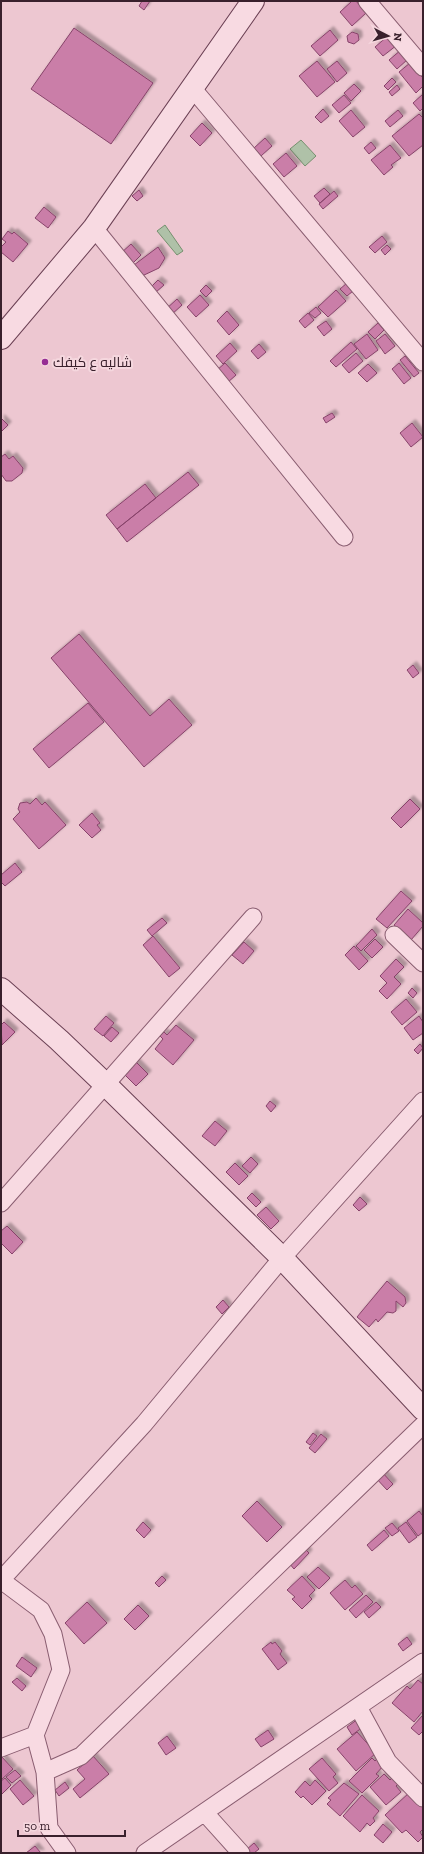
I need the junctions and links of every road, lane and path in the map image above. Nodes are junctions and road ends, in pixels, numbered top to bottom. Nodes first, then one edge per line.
1 (253, 1) edge
2 (367, 1) edge
3 (423, 67) edge
4 (193, 89) junction
5 (94, 228) junction
6 (1, 338) edge
7 (423, 362) edge
8 (344, 537) dead end
9 (253, 917) dead end
10 (394, 935) dead end
11 (423, 963) edge
12 (1, 989) edge
13 (105, 1084) junction
14 (423, 1101) edge
15 (1, 1203) edge
16 (282, 1258) junction
17 (423, 1409) edge
18 (423, 1426) edge
19 (420, 1668) edge
20 (358, 1707) junction
21 (35, 1735) junction
22 (1, 1748) edge
23 (45, 1772) junction
24 (423, 1798) edge
25 (205, 1813) junction
26 (67, 1853) edge
27 (145, 1853) edge
28 (241, 1853) edge

1 - 4 street
2 - 3 street
4 - 5 street
4 - 7 street
5 - 6 street
5 - 8 street
9 - 13 street
10 - 11 street
12 - 13 street
13 - 15 street
13 - 16 street
14 - 16 street
16 - 17 street
16 - 21 street
18 - 23 street
19 - 20 street
20 - 24 street
20 - 25 street
21 - 22 street
21 - 23 street
23 - 26 street
25 - 27 street
25 - 28 street

